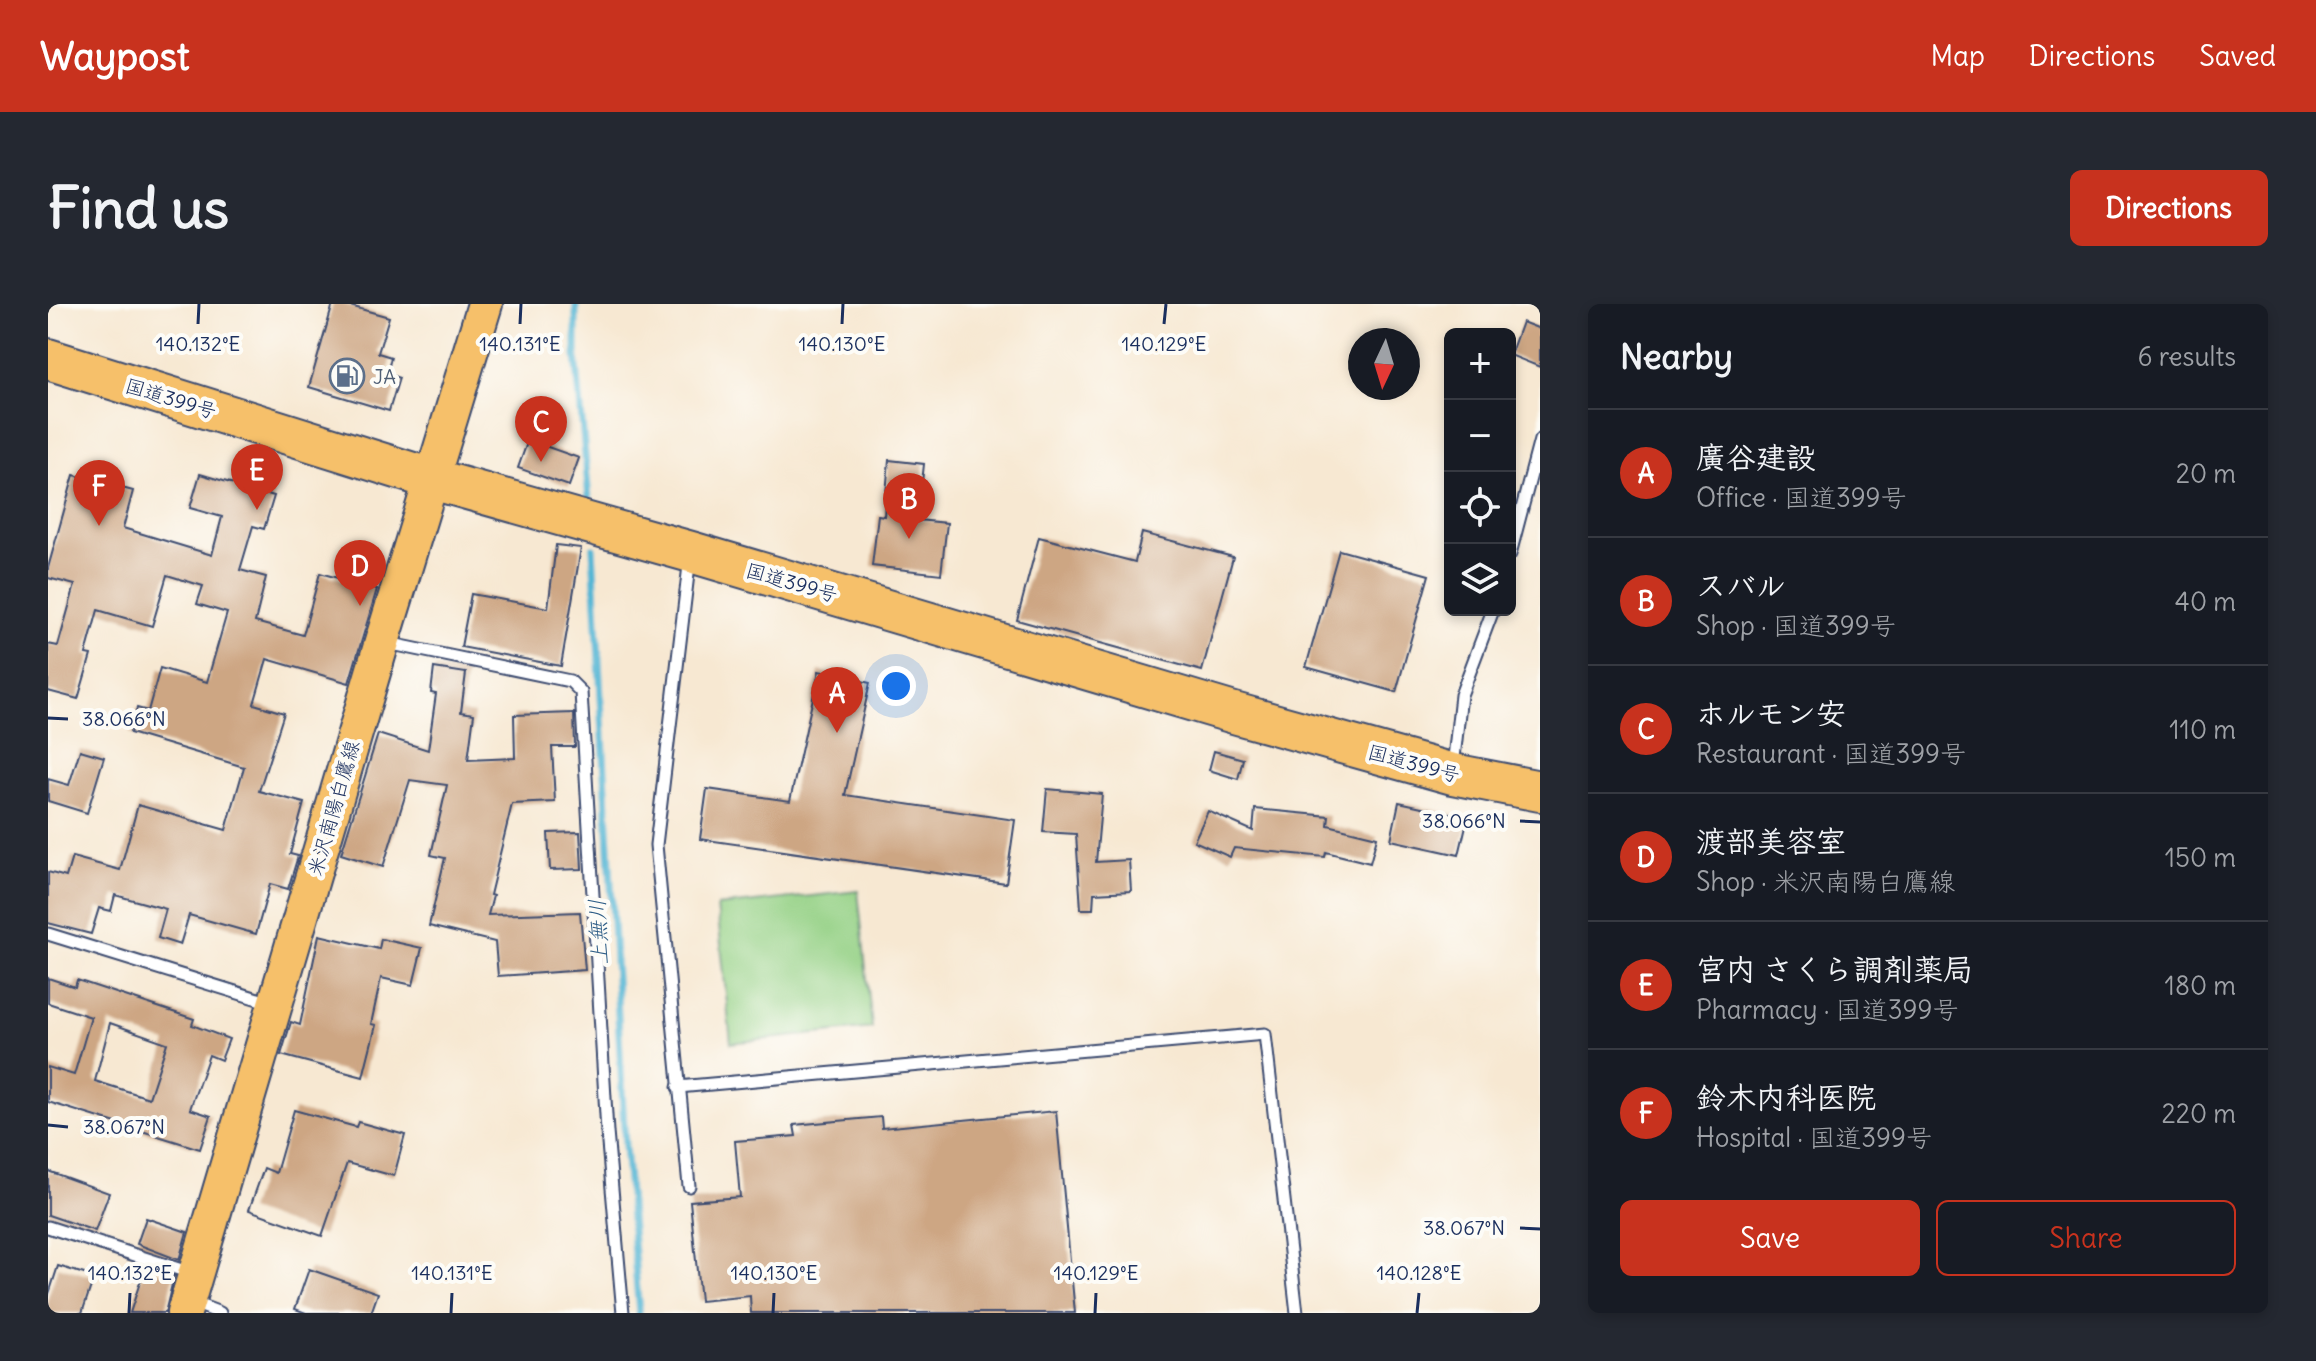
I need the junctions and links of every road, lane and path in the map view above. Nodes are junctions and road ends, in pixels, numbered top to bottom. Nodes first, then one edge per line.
1 (485, 304) edge
2 (48, 359) edge
3 (1540, 440) edge
4 (432, 479) junction
5 (1513, 544) edge
6 (691, 552) junction
7 (1491, 616) edge
8 (382, 642) junction
9 (1453, 774) junction
10 (1540, 791) edge
11 (48, 934) edge
12 (276, 1004) junction
13 (678, 1087) junction
14 (689, 1186) dead end
15 (48, 1227) edge
16 (189, 1296) edge
17 (220, 1313) edge
18 (623, 1313) edge
19 (1297, 1313) edge

1 - 4 main road, 米沢南陽白鷹線
2 - 4 highway, 国道399号
3 - 5 lane
4 - 6 highway, 国道399号
4 - 8 main road, 米沢南陽白鷹線
6 - 9 highway, 国道399号
6 - 13 lane
7 - 9 lane
8 - 12 main road, 米沢南陽白鷹線
8 - 18 lane
9 - 10 highway, 国道399号
11 - 12 lane
12 - 16 main road, 米沢南陽白鷹線
13 - 14 lane
13 - 19 lane
15 - 16 lane
16 - 17 lane

